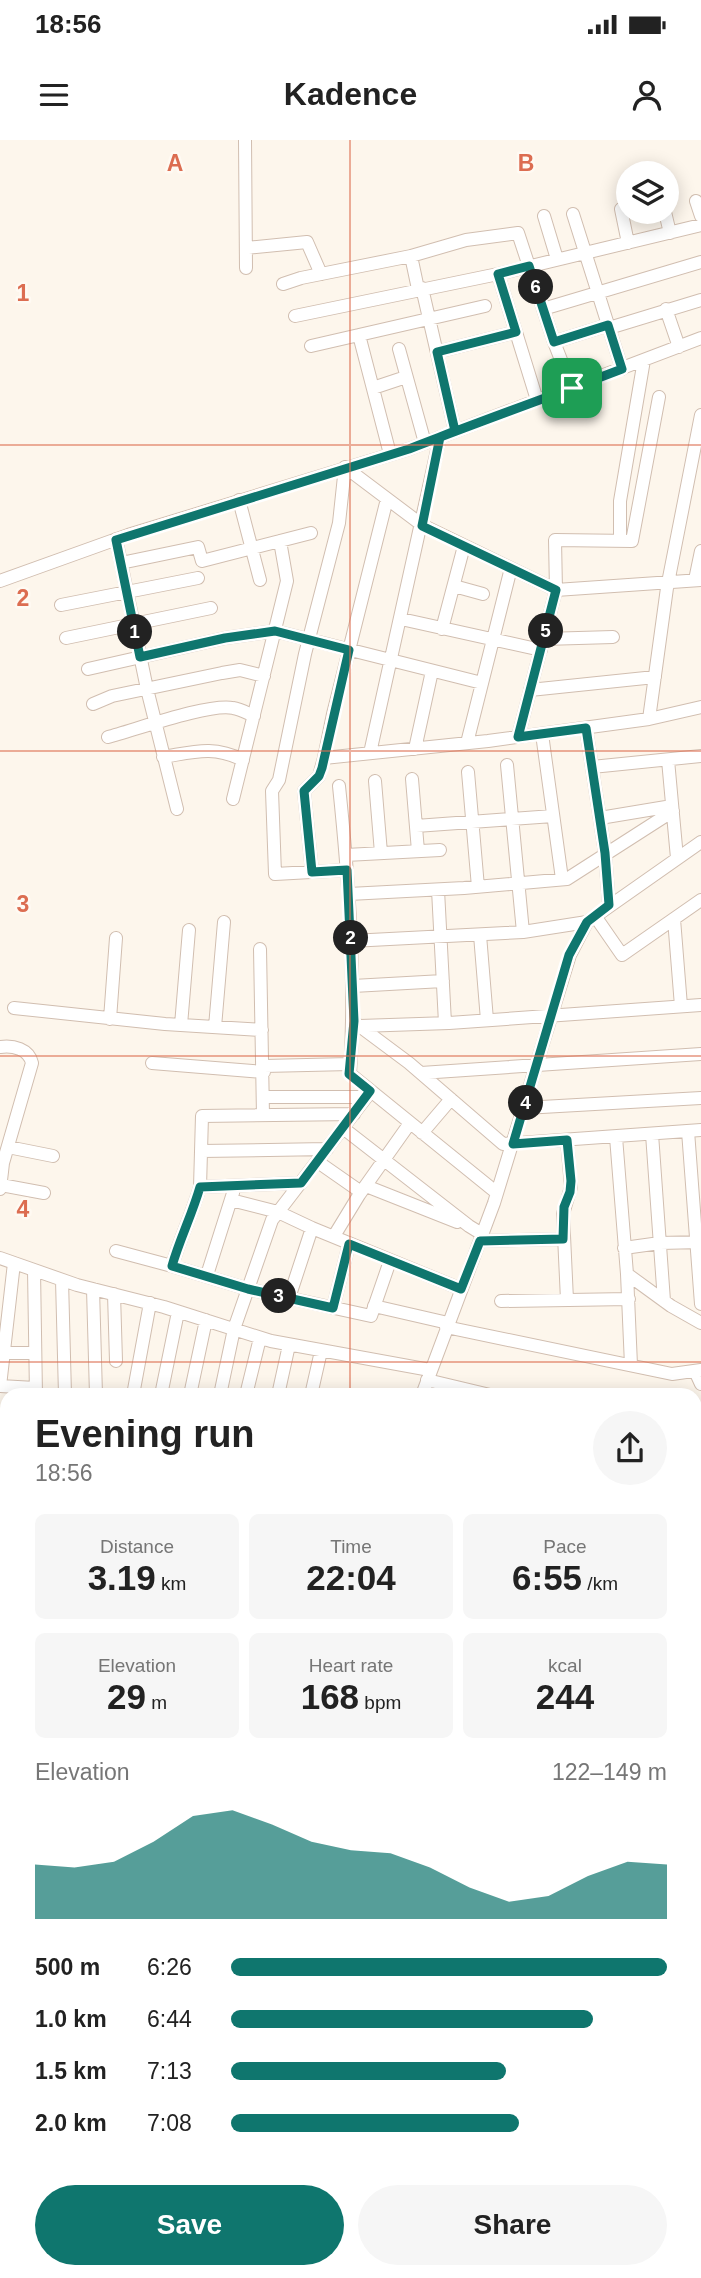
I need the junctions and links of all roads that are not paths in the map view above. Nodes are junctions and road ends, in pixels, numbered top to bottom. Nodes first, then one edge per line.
1 (246, 140) edge
2 (696, 201) dead end
3 (573, 214) dead end
4 (544, 216) dead end
5 (701, 216) edge
6 (624, 224) edge
7 (668, 224) edge
8 (701, 225) edge
9 (670, 233) junction
10 (628, 243) junction
11 (246, 248) junction
12 (585, 252) junction
13 (411, 256) junction
14 (557, 259) junction
15 (701, 262) edge
16 (529, 266) junction
17 (246, 268) dead end
18 (321, 274) junction
19 (498, 274) junction
20 (283, 284) dead end
21 (420, 289) junction
22 (598, 291) junction
23 (701, 300) edge
24 (485, 306) dead end
25 (543, 309) junction
26 (666, 309) junction
27 (295, 316) dead end
28 (429, 320) junction
29 (608, 327) junction
30 (516, 332) junction
31 (359, 335) junction
32 (701, 338) edge
33 (554, 342) junction
34 (311, 346) dead end
35 (679, 346) junction
36 (398, 349) dead end
37 (437, 352) junction
38 (644, 360) junction
39 (622, 369) junction
40 (406, 377) junction
41 (373, 388) junction
42 (572, 388) junction
43 (659, 397) dead end
44 (537, 400) junction
45 (701, 415) edge
46 (455, 431) junction
47 (440, 437) junction
48 (699, 441) edge
49 (425, 443) junction
50 (390, 454) junction
51 (345, 467) junction
52 (387, 499) junction
53 (239, 500) junction
54 (422, 526) junction
55 (311, 533) dead end
56 (116, 540) junction
57 (280, 541) junction
58 (620, 541) junction
59 (464, 546) junction
60 (252, 548) junction
61 (701, 551) edge
62 (121, 563) junction
63 (511, 568) junction
64 (198, 578) dead end
65 (260, 580) dead end
66 (698, 580) edge
67 (0, 581) edge
68 (669, 582) junction
69 (454, 586) junction
70 (556, 590) junction
71 (127, 592) junction
72 (483, 594) dead end
73 (61, 605) dead end
74 (211, 608) dead end
75 (401, 619) junction
76 (133, 624) junction
77 (442, 629) junction
78 (275, 631) junction
79 (613, 637) dead end
80 (66, 638) dead end
81 (309, 640) junction
82 (493, 640) junction
83 (542, 644) junction
84 (349, 650) junction
85 (140, 657) junction
86 (391, 660) junction
87 (88, 669) dead end
88 (432, 671) junction
89 (264, 676) junction
90 (655, 677) junction
91 (482, 683) junction
92 (147, 689) junction
93 (530, 690) junction
94 (93, 704) dead end
95 (701, 707) edge
96 (254, 716) junction
97 (649, 719) junction
98 (155, 724) junction
99 (586, 728) junction
100 (542, 734) junction
101 (108, 737) dead end
102 (518, 737) junction
103 (467, 743) junction
104 (415, 749) junction
105 (370, 753) junction
106 (163, 757) junction
107 (701, 757) edge
108 (324, 758) junction
109 (243, 760) junction
110 (668, 760) junction
111 (507, 765) dead end
112 (592, 767) junction
113 (468, 772) dead end
114 (412, 779) dead end
115 (375, 781) dead end
116 (339, 786) dead end
117 (233, 799) dead end
118 (177, 808) dead end
119 (673, 809) junction
120 (554, 816) junction
121 (600, 818) junction
122 (512, 819) junction
123 (472, 822) junction
124 (416, 827) junction
125 (701, 842) edge
126 (440, 850) dead end
127 (418, 851) junction
128 (381, 853) junction
129 (605, 853) junction
130 (346, 855) junction
131 (677, 858) junction
132 (347, 870) junction
133 (312, 872) junction
134 (562, 879) junction
135 (518, 884) junction
136 (478, 887) junction
137 (438, 890) junction
138 (349, 894) junction
139 (701, 900) edge
140 (609, 905) junction
141 (591, 919) junction
142 (674, 919) junction
143 (225, 922) dead end
144 (189, 930) dead end
145 (523, 932) junction
146 (480, 935) junction
147 (440, 937) junction
148 (116, 938) dead end
149 (351, 941) junction
150 (260, 949) dead end
151 (443, 981) junction
152 (353, 986) junction
153 (701, 1005) edge
154 (681, 1006) junction
155 (14, 1008) dead end
156 (552, 1015) junction
157 (110, 1019) junction
158 (487, 1020) junction
159 (445, 1023) junction
160 (357, 1024) junction
161 (181, 1025) junction
162 (215, 1027) junction
163 (262, 1030) junction
164 (0, 1048) edge
165 (701, 1054) edge
166 (152, 1063) dead end
167 (350, 1064) junction
168 (537, 1064) junction
169 (264, 1069) junction
170 (421, 1073) junction
171 (368, 1094) junction
172 (263, 1097) junction
173 (701, 1098) edge
174 (451, 1099) junction
175 (524, 1108) junction
176 (354, 1114) junction
177 (263, 1115) junction
178 (410, 1124) junction
179 (343, 1128) junction
180 (695, 1130) edge
181 (422, 1133) junction
182 (652, 1134) junction
183 (616, 1137) junction
184 (567, 1140) junction
185 (513, 1144) junction
186 (8, 1147) junction
187 (327, 1149) junction
188 (201, 1151) junction
189 (53, 1156) dead end
190 (385, 1161) junction
191 (318, 1162) junction
192 (2, 1163) edge
193 (301, 1183) junction
194 (235, 1186) junction
195 (0, 1187) edge
196 (200, 1187) junction
197 (364, 1189) junction
198 (44, 1193) dead end
199 (497, 1193) junction
200 (231, 1199) junction
201 (278, 1212) junction
202 (469, 1226) junction
203 (312, 1228) junction
204 (334, 1236) junction
205 (481, 1237) junction
206 (563, 1239) junction
207 (699, 1242) edge
208 (660, 1243) junction
209 (349, 1244) junction
210 (624, 1248) junction
211 (116, 1251) dead end
212 (0, 1258) edge
213 (390, 1261) junction
214 (14, 1263) junction
215 (172, 1266) junction
216 (34, 1270) junction
217 (627, 1274) junction
218 (207, 1275) junction
219 (62, 1280) junction
220 (93, 1289) junction
221 (248, 1289) junction
222 (461, 1289) junction
223 (114, 1294) junction
224 (289, 1298) junction
225 (628, 1299) junction
226 (567, 1300) junction
227 (501, 1301) dead end
228 (664, 1301) junction
229 (150, 1303) junction
230 (701, 1304) edge
231 (374, 1306) junction
232 (333, 1308) junction
233 (178, 1311) junction
234 (206, 1320) junction
235 (701, 1323) edge
236 (447, 1325) junction
237 (234, 1329) junction
238 (4, 1331) edge
239 (260, 1338) junction
240 (289, 1345) junction
241 (321, 1351) junction
242 (5, 1353) junction
243 (35, 1353) junction
244 (116, 1361) dead end
245 (631, 1365) junction
246 (698, 1370) edge
247 (428, 1375) junction
248 (701, 1384) edge
249 (0, 1386) edge
250 (36, 1388) edge
251 (65, 1388) edge
252 (96, 1388) edge
253 (134, 1388) edge
254 (162, 1388) edge
255 (191, 1388) edge
256 (221, 1388) edge
257 (248, 1388) edge
258 (280, 1388) edge
259 (313, 1388) edge
260 (424, 1388) edge
261 (468, 1388) edge

1 - 11 street
2 - 5 street
3 - 12 street
4 - 14 street
6 - 10 street
7 - 9 street
8 - 9 street
9 - 10 street
10 - 12 street
11 - 17 street
11 - 18 street
12 - 14 street
12 - 22 street
13 - 16 street
13 - 18 street
13 - 21 street
14 - 16 street
15 - 22 street
16 - 19 street
16 - 25 street
18 - 20 street
19 - 21 street
19 - 30 street
21 - 27 street
21 - 28 street
22 - 25 street
22 - 29 street
23 - 26 street
24 - 28 street
25 - 33 street
26 - 29 street
26 - 35 street
28 - 31 street
28 - 37 street
29 - 33 street
29 - 39 street
30 - 37 street
30 - 44 street
31 - 34 street
31 - 41 street
32 - 35 street
33 - 42 street
35 - 38 street
36 - 40 street
37 - 46 street
38 - 39 street
38 - 58 street
39 - 42 street
40 - 41 street
40 - 49 street
41 - 50 street
42 - 44 street
43 - 58 street
44 - 46 street
45 - 48 street
46 - 47 street
47 - 49 street
47 - 54 street
48 - 68 street
49 - 50 street
50 - 51 street
51 - 52 street
51 - 53 street
51 - 81 street
52 - 54 street
52 - 84 street
53 - 56 street
53 - 60 street
54 - 59 street
54 - 75 street
55 - 57 street
56 - 62 street
56 - 67 street
57 - 60 street
57 - 78 street
58 - 70 street
59 - 63 street
59 - 69 street
60 - 62 street
60 - 65 street
61 - 66 street
62 - 71 street
63 - 70 street
63 - 82 street
64 - 71 street
66 - 68 street
68 - 70 street
68 - 90 street
69 - 72 street
69 - 77 street
70 - 83 street
71 - 73 street
71 - 76 street
74 - 76 street
75 - 77 street
75 - 86 street
76 - 80 street
76 - 85 street
77 - 82 street
78 - 81 street
78 - 85 street
78 - 89 street
79 - 83 street
81 - 84 street
81 - 133 street
82 - 83 street
82 - 91 street
83 - 93 street
84 - 86 street
84 - 108 street
85 - 87 street
85 - 92 street
86 - 88 street
86 - 105 street
88 - 91 street
88 - 104 street
89 - 92 street
89 - 96 street
90 - 93 street
90 - 97 street
91 - 103 street
92 - 94 street
92 - 98 street
93 - 102 street
95 - 97 street
96 - 98 street
96 - 109 street
97 - 99 street
98 - 101 street
98 - 106 street
99 - 100 street
99 - 112 street
100 - 102 street
100 - 120 street
102 - 103 street
103 - 104 street
104 - 105 street
105 - 108 street
106 - 109 street
106 - 118 street
107 - 110 street
108 - 133 street
109 - 117 street
110 - 112 street
110 - 119 street
111 - 122 street
112 - 121 street
113 - 123 street
114 - 124 street
115 - 128 street
116 - 130 street
119 - 121 street
119 - 129 street
119 - 131 street
120 - 122 street
120 - 134 street
121 - 129 street
122 - 123 street
122 - 135 street
123 - 124 street
123 - 136 street
124 - 127 street
125 - 131 street
126 - 127 street
127 - 128 street
128 - 130 street
129 - 134 street
129 - 140 street
130 - 132 street
131 - 140 street
132 - 133 street
132 - 138 street
134 - 135 street
135 - 136 street
135 - 145 street
136 - 137 street
137 - 138 street
137 - 147 street
138 - 149 street
139 - 142 street
140 - 141 street
141 - 142 street
141 - 145 street
141 - 156 street
142 - 154 street
143 - 162 street
144 - 161 street
145 - 146 street
146 - 147 street
146 - 158 street
147 - 149 street
147 - 151 street
148 - 157 street
149 - 152 street
150 - 163 street
151 - 152 street
151 - 159 street
152 - 160 street
153 - 154 street
154 - 156 street
155 - 157 street
156 - 158 street
156 - 168 street
157 - 161 street
158 - 159 street
159 - 160 street
160 - 167 street
160 - 170 street
161 - 162 street
162 - 163 street
163 - 169 street
164 - 186 street
165 - 168 street
166 - 169 street
167 - 169 street
167 - 171 street
168 - 170 street
168 - 175 street
169 - 172 street
170 - 174 street
171 - 172 street
171 - 176 street
171 - 178 street
172 - 177 street
173 - 175 street
174 - 181 street
174 - 185 street
175 - 185 street
176 - 177 street
176 - 179 street
177 - 188 street
178 - 181 street
178 - 190 street
179 - 187 street
179 - 190 street
180 - 182 street
180 - 207 street
181 - 199 street
182 - 183 street
182 - 208 street
183 - 184 street
183 - 210 street
184 - 185 street
184 - 206 street
185 - 199 street
186 - 189 street
186 - 192 street
187 - 188 street
187 - 191 street
188 - 196 street
190 - 197 street
190 - 202 street
191 - 193 street
191 - 197 street
192 - 195 street
193 - 194 street
193 - 201 street
194 - 196 street
194 - 200 street
195 - 198 street
196 - 215 street
197 - 202 street
197 - 204 street
199 - 205 street
200 - 201 street
200 - 218 street
201 - 203 street
201 - 221 street
202 - 205 street
203 - 204 street
203 - 224 street
204 - 209 street
205 - 206 street
205 - 222 street
206 - 226 street
207 - 208 street
207 - 230 street
208 - 210 street
208 - 228 street
209 - 213 street
209 - 232 street
210 - 217 street
211 - 215 street
212 - 214 street
213 - 222 street
213 - 231 street
214 - 216 street
214 - 238 street
215 - 218 street
216 - 219 street
216 - 243 street
217 - 225 street
217 - 228 street
218 - 221 street
219 - 220 street
219 - 251 street
220 - 223 street
220 - 252 street
221 - 224 street
221 - 237 street
222 - 236 street
223 - 229 street
223 - 244 street
224 - 232 street
225 - 226 street
225 - 245 street
226 - 227 street
228 - 235 street
229 - 233 street
229 - 253 street
231 - 232 street
231 - 236 street
233 - 234 street
233 - 254 street
234 - 237 street
234 - 255 street
236 - 245 street
236 - 247 street
237 - 239 street
237 - 256 street
238 - 242 street
239 - 240 street
239 - 257 street
240 - 241 street
240 - 258 street
241 - 247 street
241 - 259 street
242 - 243 street
242 - 249 street
243 - 250 street
245 - 246 street
246 - 248 street
247 - 260 street
247 - 261 street

